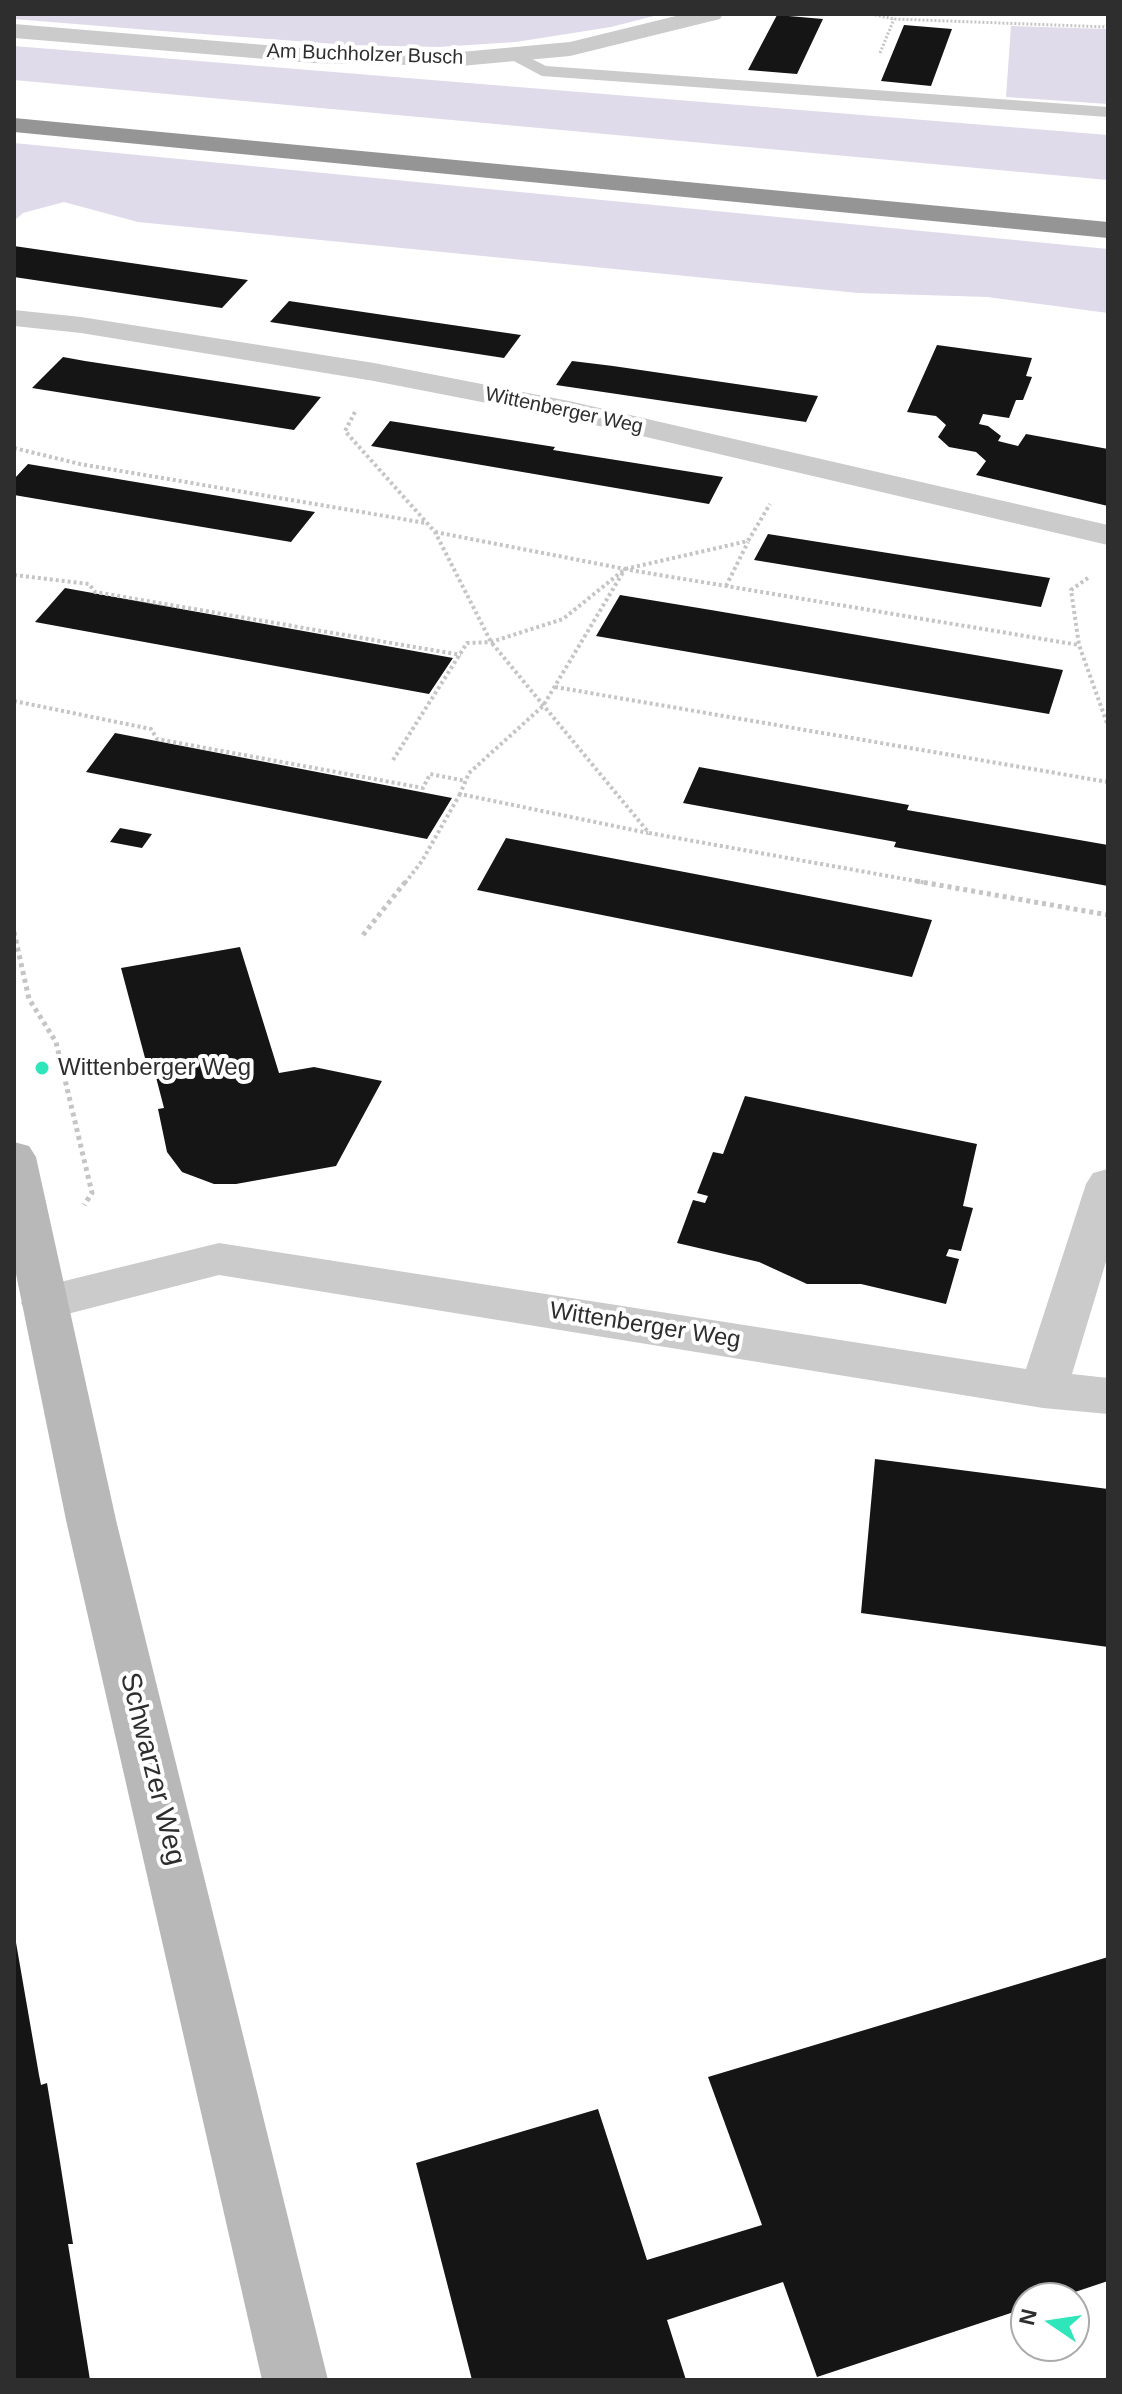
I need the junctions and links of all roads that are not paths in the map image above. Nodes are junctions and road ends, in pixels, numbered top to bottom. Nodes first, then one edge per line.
1 (712, 14) edge
2 (14, 31) edge
3 (516, 56) junction
4 (1108, 112) edge
5 (14, 125) edge
6 (1108, 230) edge
7 (14, 318) edge
8 (1108, 536) edge
9 (14, 1157) edge
10 (1108, 1184) edge
11 (44, 1303) junction
12 (1043, 1390) junction
13 (1108, 1396) edge
14 (295, 2380) edge

1 - 3 street, Am Buchholzer Busch
2 - 3 street, Am Buchholzer Busch
3 - 4 lane
5 - 6 highway
7 - 8 street, Wittenberger Weg
9 - 11 main road, Schwarzer Weg
10 - 12 street
11 - 12 street, Wittenberger Weg
11 - 14 main road, Schwarzer Weg
12 - 13 street, Wittenberger Weg

